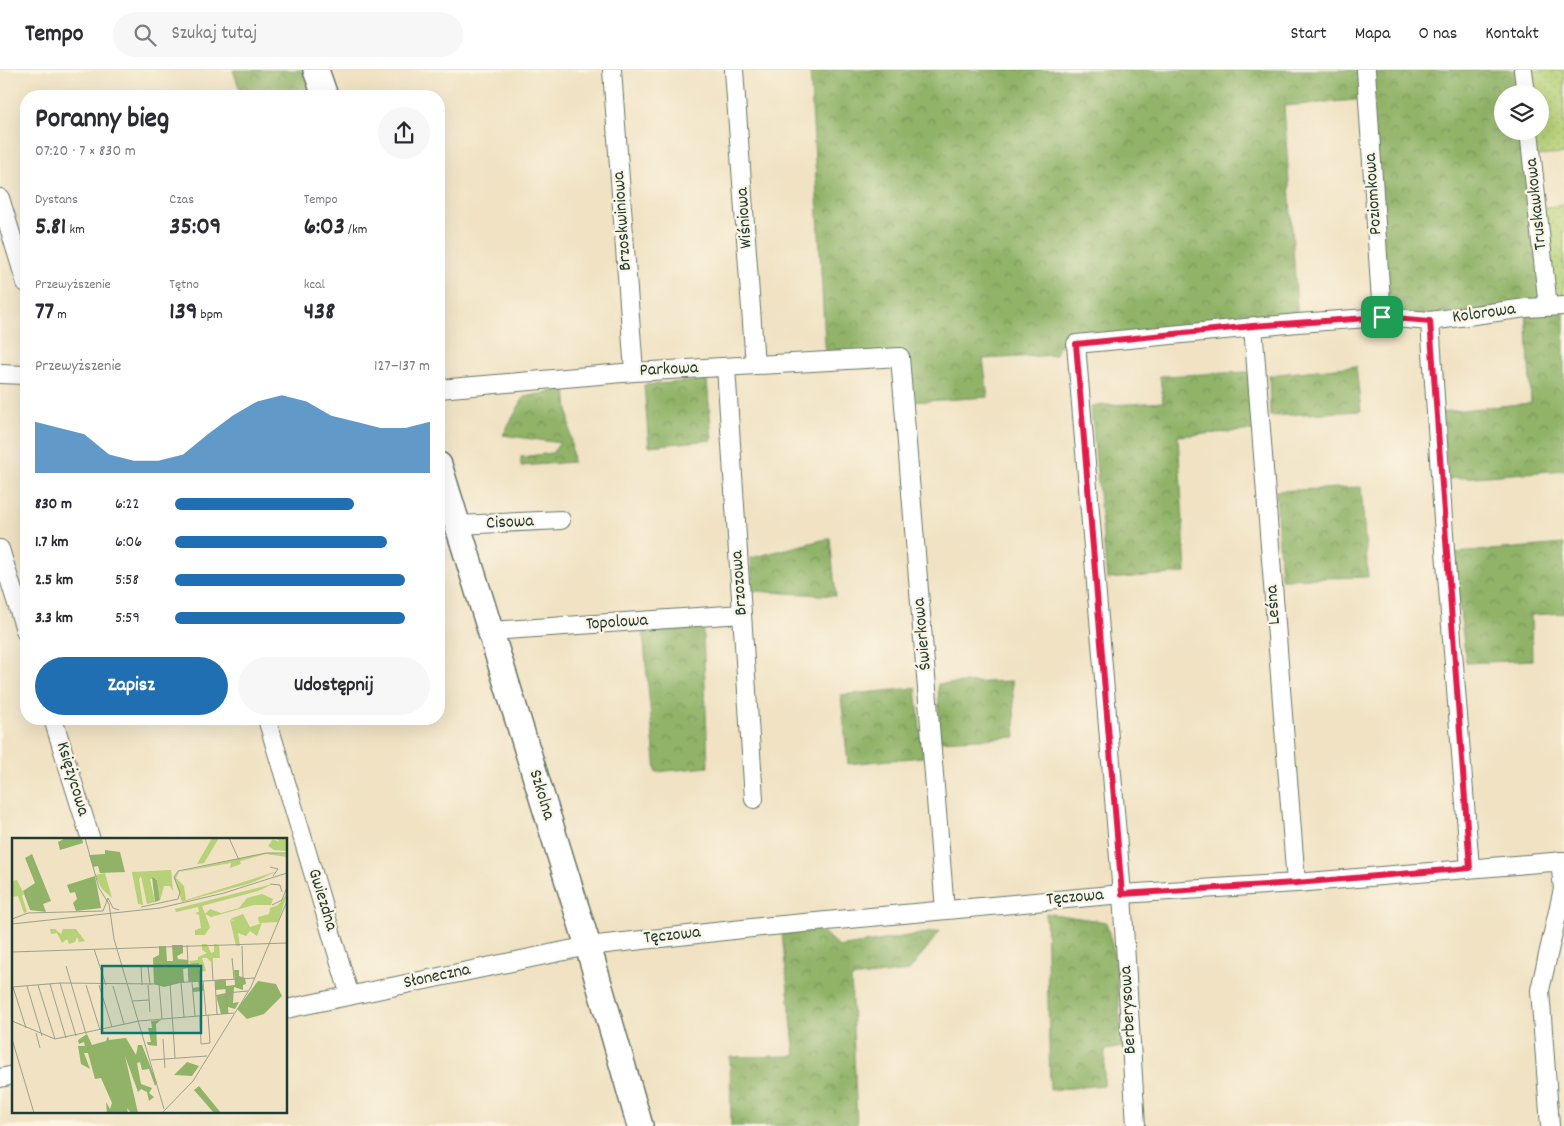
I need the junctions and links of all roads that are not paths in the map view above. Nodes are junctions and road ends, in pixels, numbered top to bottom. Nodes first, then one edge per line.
1 (316, 70) edge
2 (612, 70) edge
3 (734, 70) edge
4 (1366, 70) edge
5 (1523, 70) edge
6 (1525, 85) edge
7 (323, 90) edge
8 (1531, 140) edge
9 (0, 198) edge
10 (20, 263) edge
11 (1556, 306) edge
12 (1382, 317) junction
13 (1430, 321) junction
14 (1253, 326) junction
15 (1076, 344) joint
16 (900, 357) joint
17 (755, 365) junction
18 (726, 367) junction
19 (634, 372) junction
20 (0, 374) edge
21 (20, 375) edge
22 (445, 388) edge
23 (445, 484) edge
24 (561, 520) dead end
25 (458, 525) junction
26 (0, 549) edge
27 (20, 614) edge
28 (742, 614) junction
29 (491, 631) junction
30 (55, 725) edge
31 (270, 725) edge
32 (754, 799) dead end
33 (90, 838) edge
34 (1562, 861) edge
35 (1470, 868) junction
36 (1296, 883) junction
37 (1122, 894) junction
38 (945, 910) junction
39 (588, 946) junction
40 (350, 996) junction
41 (288, 1009) edge
42 (640, 1126) edge
43 (1136, 1126) edge
44 (1550, 1126) edge

1 - 7 street
2 - 19 street, Brzoskwiniowa
3 - 17 street, Wiśniowa
4 - 12 street, Poziomkowa
5 - 6 street
8 - 11 street, Truskawkowa
9 - 10 street
11 - 13 street, Kolorowa
12 - 13 street, Kolorowa
12 - 14 street, Kolorowa
13 - 35 street
14 - 15 street, Kolorowa
14 - 36 street, Leśna
15 - 37 street, Berberysowa
16 - 17 street, Parkowa
16 - 38 street, Świerkowa
17 - 18 street, Parkowa
18 - 19 street, Parkowa
18 - 28 street, Brzozowa
19 - 22 street, Parkowa
20 - 21 street
23 - 25 street, Szkolna
24 - 25 street, Cisowa
25 - 29 street, Szkolna
26 - 27 street
28 - 29 street, Topolowa
28 - 32 street, Brzozowa
29 - 39 street, Szkolna
30 - 33 street, Księżycowa
31 - 40 street, Gwiezdna
34 - 35 street, Tęczowa
34 - 44 street
35 - 36 street, Tęczowa
36 - 37 street, Tęczowa
37 - 38 street, Tęczowa
37 - 43 street, Berberysowa
38 - 39 street, Tęczowa
39 - 40 street, Słoneczna
39 - 42 street, Szkolna
40 - 41 street, Słoneczna

